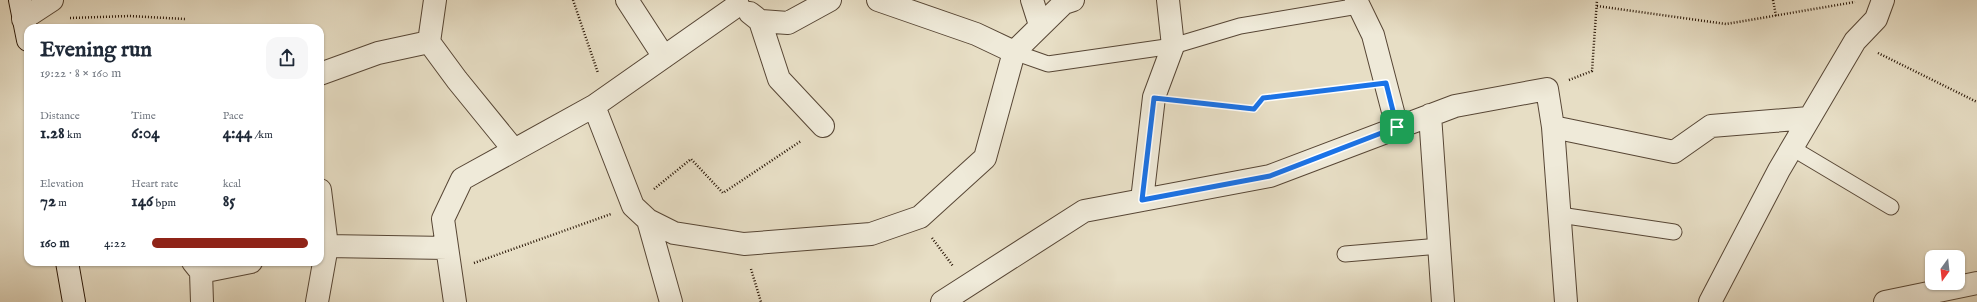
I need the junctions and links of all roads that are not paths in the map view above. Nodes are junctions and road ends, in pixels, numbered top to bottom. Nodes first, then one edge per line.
1 (52, 0) edge
2 (435, 0) edge
3 (627, 0) edge
4 (830, 0) edge
5 (878, 0) edge
6 (1032, 0) edge
7 (1074, 0) edge
8 (1168, 0) edge
9 (1883, 0) edge
10 (737, 2) edge
11 (1357, 3) edge
12 (24, 20) edge
13 (760, 21) junction
14 (1040, 25) junction
15 (429, 42) junction
16 (1173, 46) junction
17 (1014, 52) junction
18 (664, 57) junction
19 (324, 73) edge
20 (600, 102) junction
21 (1430, 115) junction
22 (1809, 118) junction
23 (823, 126) dead end
24 (1397, 127) junction
25 (1553, 127) junction
26 (1792, 148) junction
27 (514, 150) junction
28 (1142, 200) junction
29 (1891, 207) dead end
30 (1560, 215) junction
31 (648, 220) junction
32 (1674, 232) dead end
33 (1440, 246) junction
34 (324, 247) edge
35 (448, 248) junction
36 (1345, 254) dead end
37 (68, 266) edge
38 (208, 266) edge
39 (322, 266) edge
40 (197, 267) edge
41 (1977, 283) edge
42 (74, 302) edge
43 (202, 302) edge
44 (317, 302) edge
45 (455, 302) edge
46 (671, 302) edge
47 (942, 302) edge
48 (1443, 302) edge
49 (1566, 302) edge
50 (1710, 302) edge
51 (1885, 302) edge

1 - 12 street
2 - 15 street
3 - 18 street
4 - 13 street
5 - 17 street
6 - 14 street
7 - 14 street
8 - 16 street
9 - 22 street
10 - 13 street
10 - 18 street
11 - 16 lane
11 - 24 street
13 - 23 street
14 - 17 street
15 - 19 street
15 - 27 street
16 - 17 lane
16 - 28 street
17 - 31 street
18 - 20 street
20 - 27 street
20 - 31 street
21 - 24 street
21 - 25 street
21 - 33 street
22 - 25 street
22 - 26 street
24 - 28 street
25 - 30 street
26 - 29 lane
26 - 50 street
27 - 35 street
28 - 47 street
30 - 32 lane
30 - 49 street
31 - 46 street
33 - 36 lane
33 - 48 street
34 - 35 street
35 - 45 street
37 - 42 street
38 - 40 street
39 - 44 street
40 - 43 street
41 - 51 street

